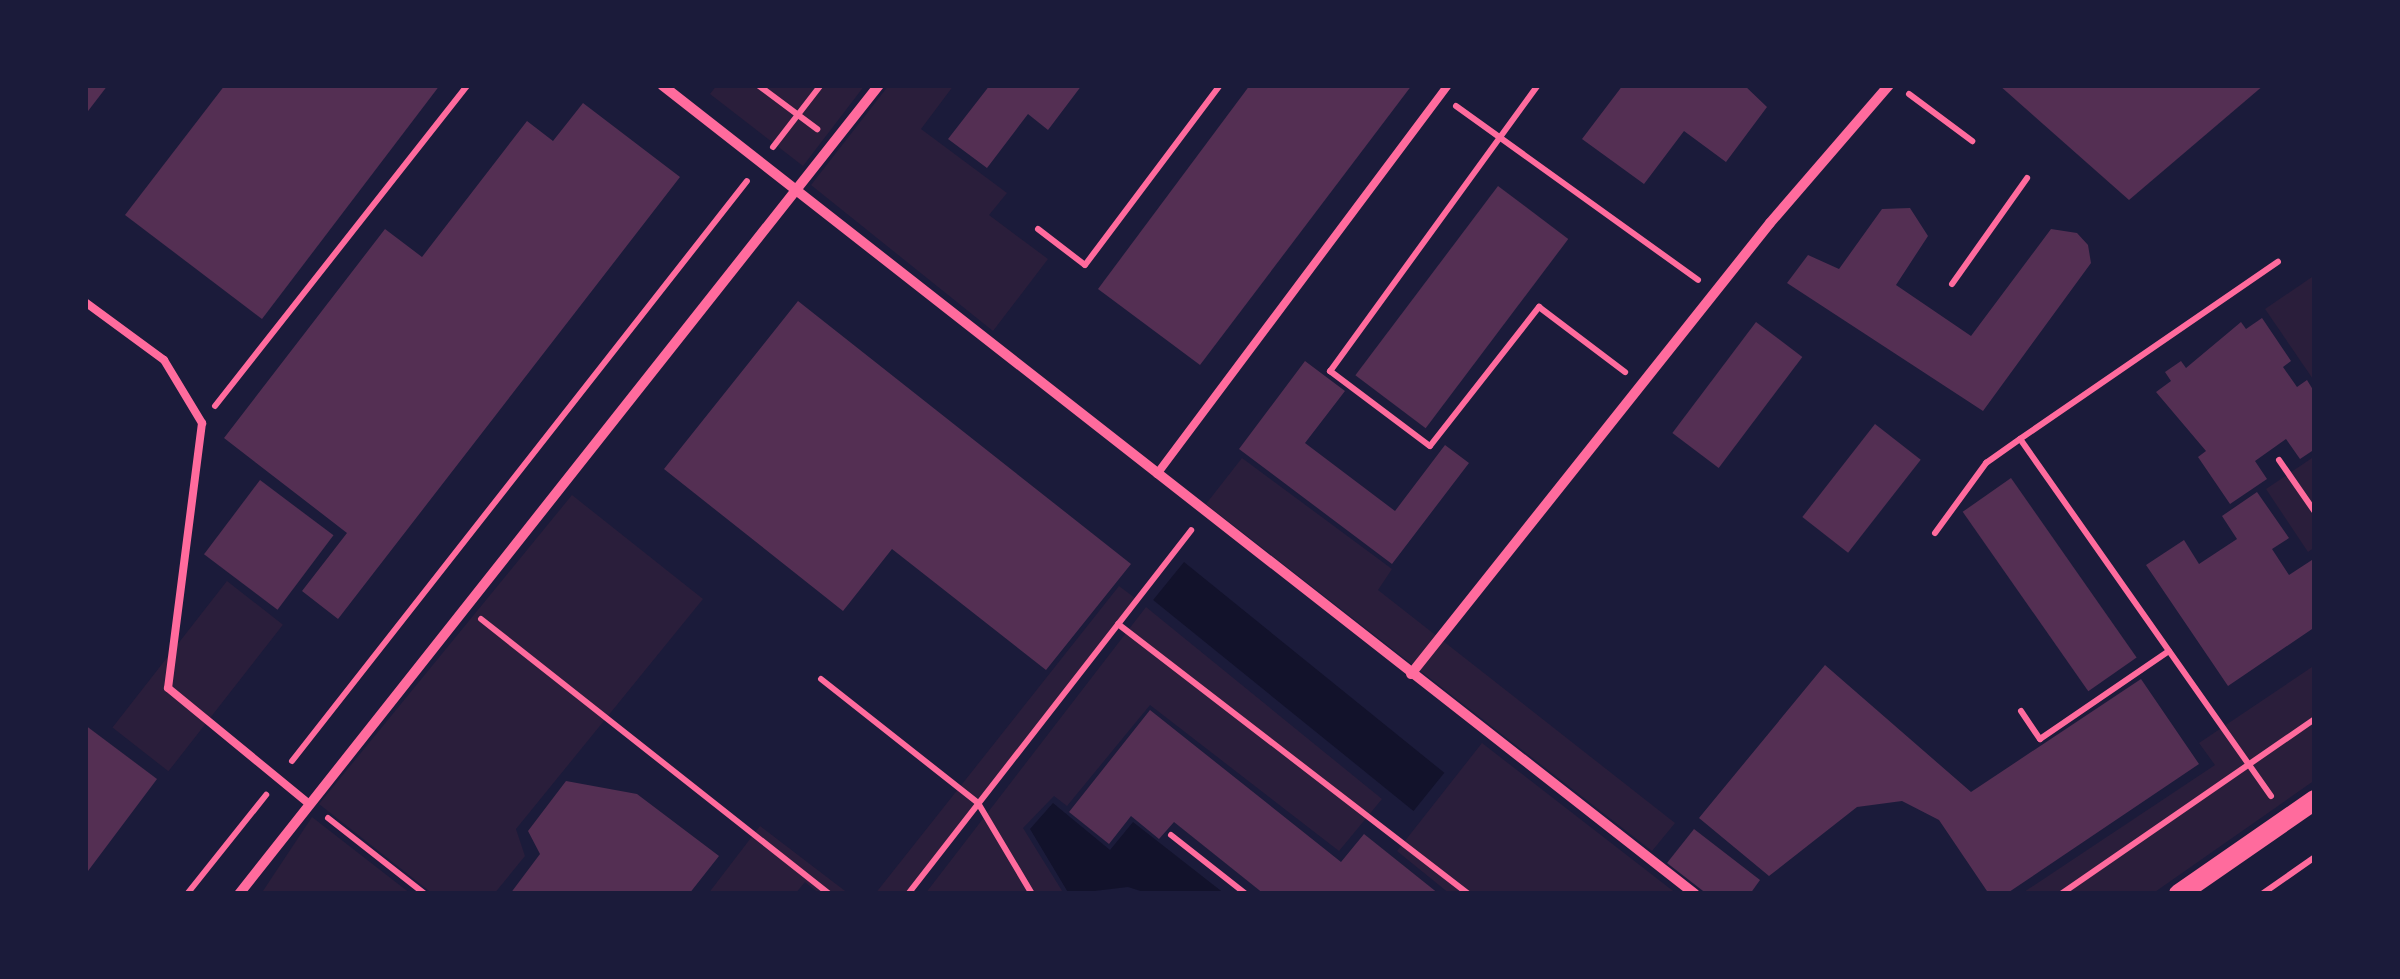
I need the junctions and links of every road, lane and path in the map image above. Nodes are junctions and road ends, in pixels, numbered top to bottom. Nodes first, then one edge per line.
1 (468, 85) edge
2 (662, 85) edge
3 (758, 85) edge
4 (821, 85) edge
5 (879, 85) edge
6 (1220, 85) edge
7 (1448, 85) edge
8 (1538, 85) edge
9 (1889, 85) edge
10 (1896, 85) edge
11 (1441, 94) junction
12 (798, 115) junction
13 (1499, 137) junction
14 (1972, 141) dead end
15 (835, 143) junction
16 (764, 160) junction
17 (2026, 178) dead end
18 (800, 188) junction
19 (1038, 229) dead end
20 (2278, 262) dead end
21 (1698, 280) dead end
22 (1952, 284) dead end
23 (85, 302) edge
24 (1641, 385) junction
25 (202, 422) junction
26 (2020, 439) junction
27 (2279, 460) dead end
28 (1156, 475) junction
29 (2315, 510) edge
30 (1204, 513) junction
31 (1935, 533) dead end
32 (465, 607) junction
33 (1118, 624) junction
34 (2169, 652) junction
35 (1411, 674) junction
36 (822, 678) dead end
37 (2021, 711) dead end
38 (2315, 719) edge
39 (2248, 765) junction
40 (278, 779) junction
41 (2315, 800) edge
42 (978, 802) junction
43 (309, 804) junction
44 (2287, 820) junction
45 (1171, 836) dead end
46 (2315, 858) edge
47 (188, 894) edge
48 (240, 894) edge
49 (425, 894) edge
50 (829, 894) edge
51 (908, 894) edge
52 (1032, 894) edge
53 (1246, 894) edge
54 (1469, 894) edge
55 (1695, 894) edge
56 (2061, 894) edge
57 (2178, 894) edge
58 (2262, 894) edge

1 - 25 path
2 - 16 street
3 - 12 path
4 - 12 path
5 - 15 street
6 - 19 path
7 - 11 lane
8 - 13 path
9 - 24 street
10 - 14 path
11 - 13 path
11 - 28 lane
12 - 15 path
12 - 16 path
13 - 21 path
13 - 24 path
15 - 18 street
16 - 18 street
16 - 40 path
17 - 22 path
18 - 28 street
18 - 32 street
20 - 26 path
23 - 25 lane
24 - 35 street
25 - 40 lane
26 - 31 path
26 - 34 path
27 - 29 path
28 - 30 street
30 - 33 path
30 - 35 street
32 - 43 street
32 - 50 path
33 - 42 path
33 - 54 path
34 - 37 path
34 - 39 path
35 - 55 street
36 - 42 path
38 - 39 path
39 - 44 path
39 - 56 path
40 - 43 lane
40 - 47 path
41 - 44 main road
42 - 51 path
42 - 52 path
43 - 48 street
43 - 49 path
44 - 57 main road
45 - 53 path
46 - 58 path

